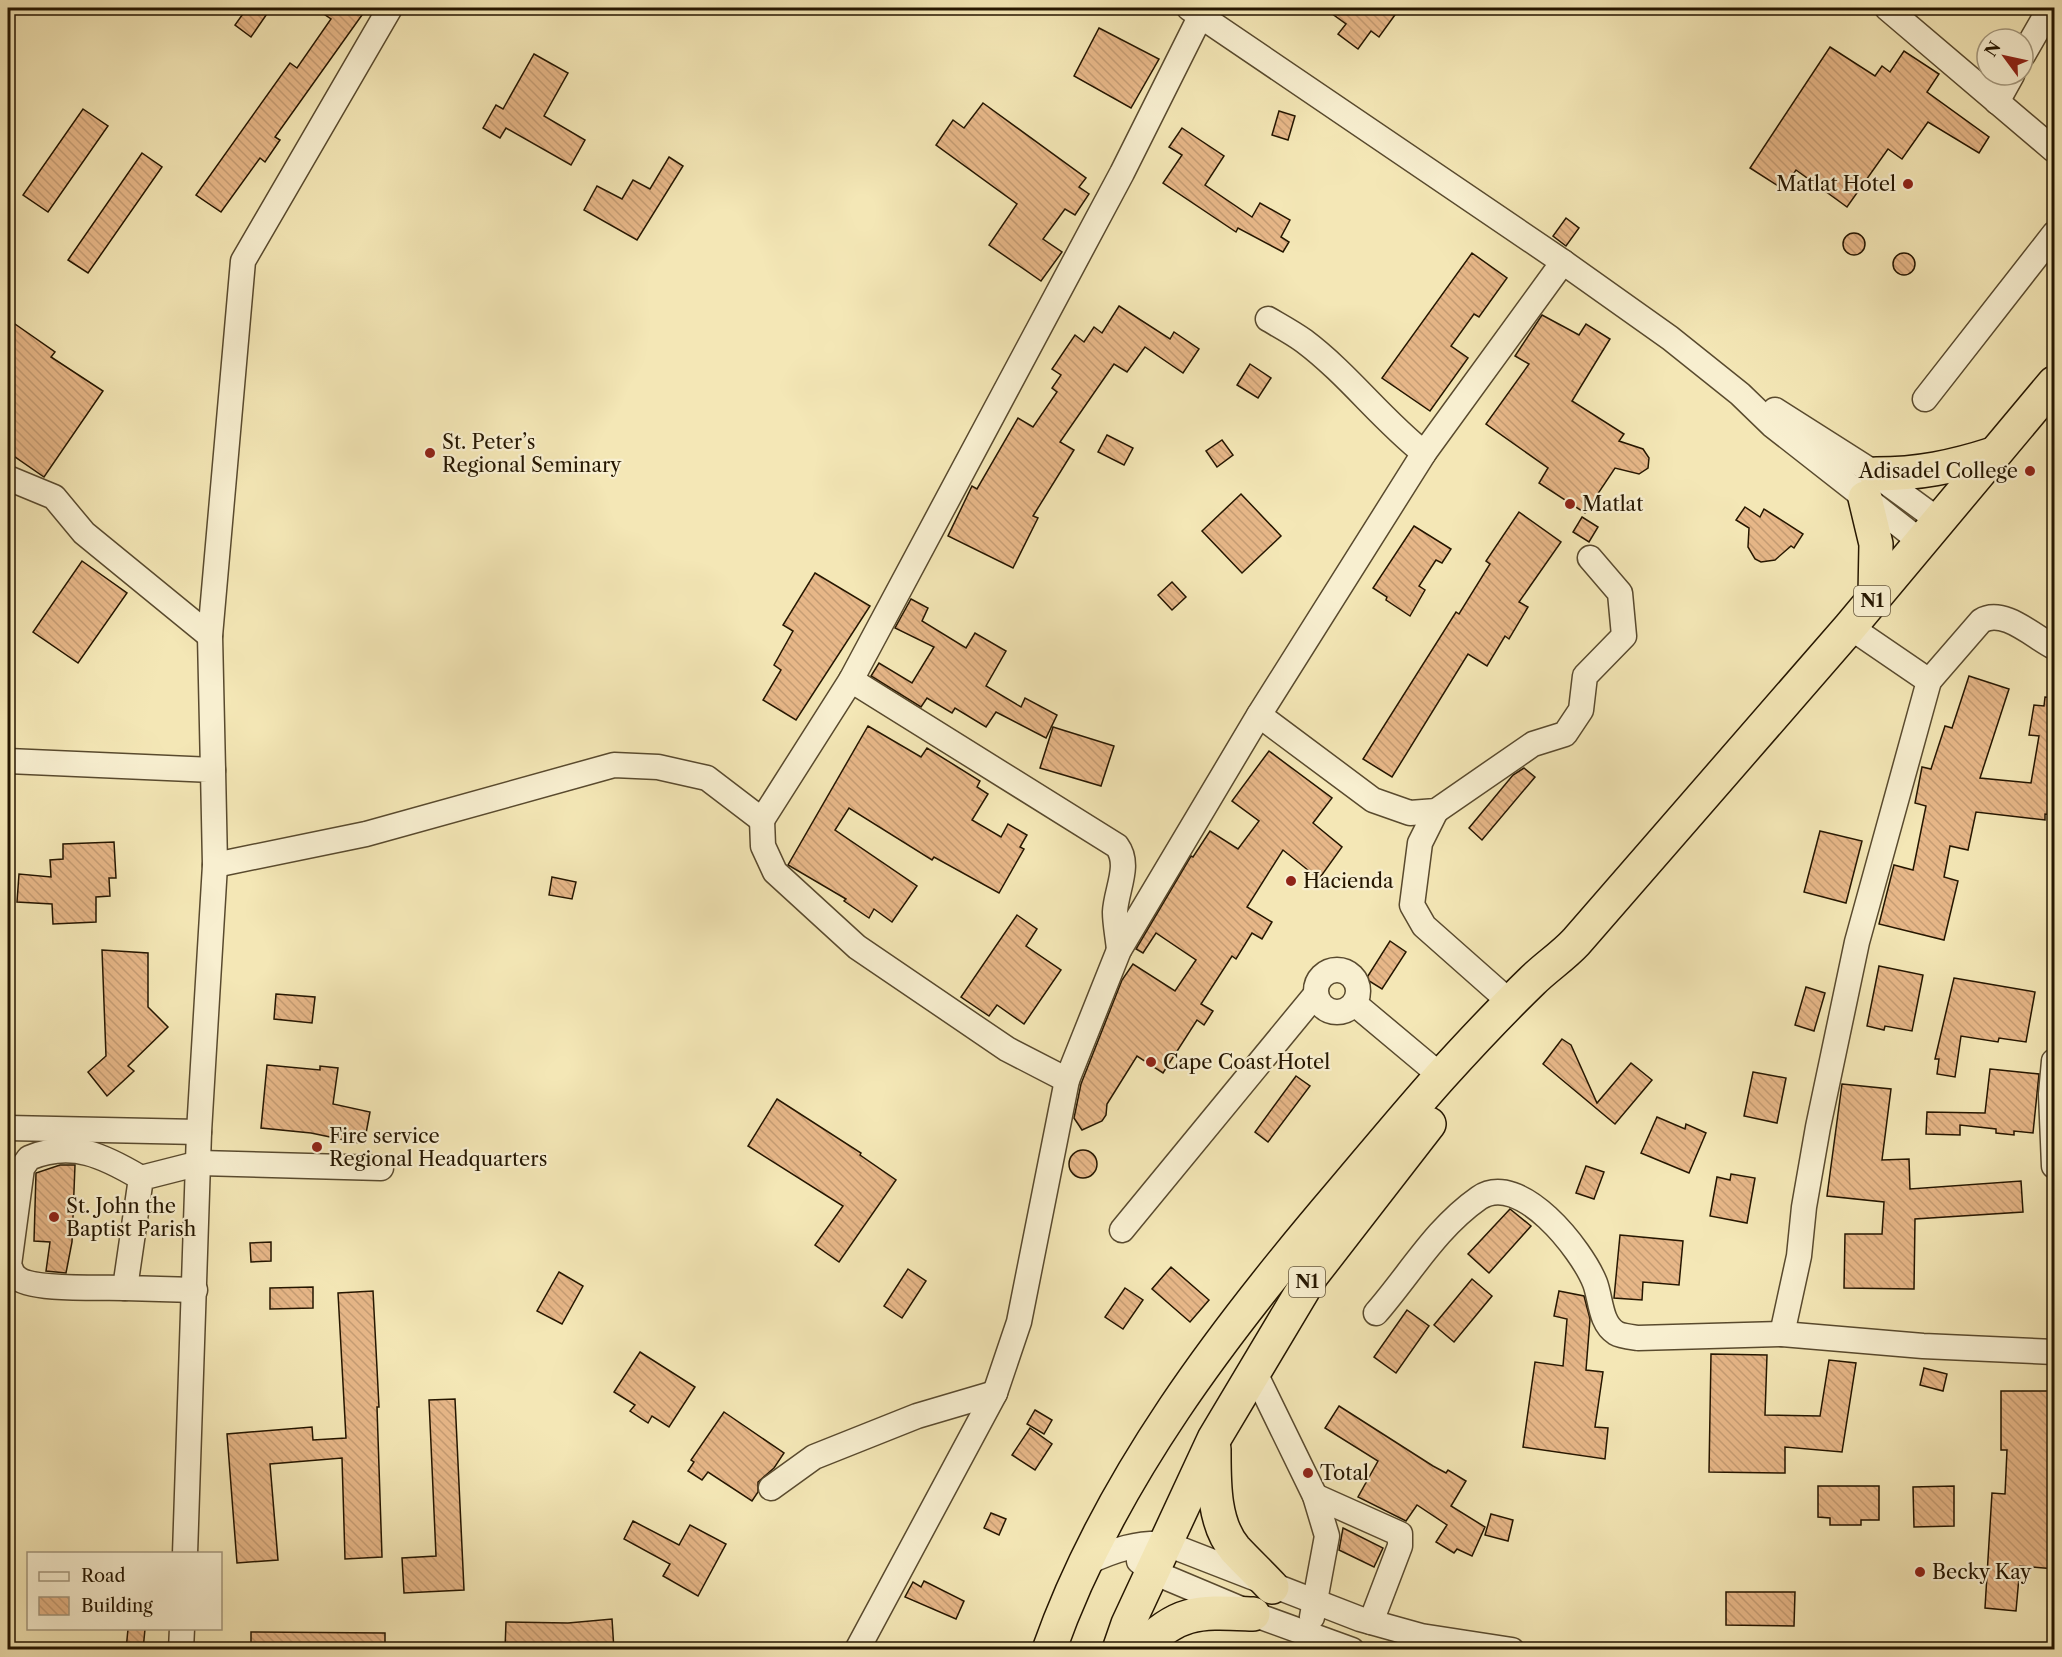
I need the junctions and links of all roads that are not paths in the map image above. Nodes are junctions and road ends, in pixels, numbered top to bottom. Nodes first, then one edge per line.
1 (390, 8) edge
2 (1887, 8) edge
3 (2050, 8) edge
4 (1195, 11) edge
5 (2035, 34) edge
6 (2005, 87) edge
7 (1997, 102) junction
8 (2055, 150) edge
9 (2055, 234) edge
10 (1563, 262) junction
11 (1268, 319) dead end
12 (2055, 383) edge
13 (1925, 399) dead end
14 (1424, 453) junction
15 (1993, 454) junction
16 (8, 478) edge
17 (1871, 486) junction
18 (1929, 530) junction
19 (1590, 558) dead end
20 (1875, 596) junction
21 (1850, 627) junction
22 (210, 636) junction
23 (2055, 647) edge
24 (851, 681) junction
25 (1929, 681) junction
26 (1259, 715) junction
27 (8, 761) edge
28 (213, 770) junction
29 (1436, 811) junction
30 (762, 820) junction
31 (215, 865) junction
32 (1119, 950) junction
33 (1561, 958) junction
34 (1316, 994) junction
35 (1511, 1003) junction
36 (1355, 1004) junction
37 (2055, 1061) edge
38 (1441, 1076) junction
39 (1067, 1080) junction
40 (8, 1128) edge
41 (199, 1132) junction
42 (200, 1163) junction
43 (2055, 1166) edge
44 (381, 1167) dead end
45 (141, 1178) junction
46 (1122, 1230) dead end
47 (125, 1288) junction
48 (195, 1290) junction
49 (1376, 1313) dead end
50 (1782, 1334) junction
51 (2055, 1352) edge
52 (1254, 1371) junction
53 (995, 1393) junction
54 (1214, 1439) junction
55 (771, 1488) dead end
56 (1315, 1496) junction
57 (1109, 1518) junction
58 (1126, 1548) junction
59 (185, 1552) edge
60 (1160, 1558) junction
61 (1088, 1562) junction
62 (1272, 1587) junction
63 (1316, 1603) junction
64 (1253, 1614) junction
65 (1371, 1622) junction
66 (182, 1630) edge
67 (1306, 1634) junction
68 (181, 1650) edge
69 (857, 1650) edge
70 (1049, 1650) edge
71 (1119, 1650) edge
72 (1140, 1650) edge
73 (1352, 1650) edge
74 (1512, 1650) edge

1 - 22 street
2 - 7 street
3 - 5 street
4 - 10 street
4 - 24 street
6 - 7 street
7 - 8 street
9 - 13 street
10 - 14 street
10 - 17 street
11 - 14 street
12 - 15 highway, N1
14 - 26 street
15 - 17 highway
15 - 18 highway, N1
16 - 22 street
17 - 18 street
17 - 20 highway
18 - 20 highway, N1
19 - 29 street
20 - 21 highway, N1
21 - 25 street
21 - 33 highway, N1
22 - 28 street
23 - 25 street
24 - 30 street
24 - 32 street
25 - 50 street
26 - 29 street
26 - 32 street
27 - 28 street
28 - 31 street
29 - 35 street
30 - 31 street
30 - 39 street
31 - 41 street
32 - 39 street
33 - 35 highway, N1
33 - 52 highway, N1
34 - 36 street
34 - 36 street
34 - 46 street
35 - 38 highway, N1
36 - 38 street
37 - 43 street
38 - 57 highway, N1
39 - 53 street
40 - 41 street
41 - 42 street
42 - 44 street
42 - 45 street
42 - 48 street
45 - 47 street
45 - 47 street
47 - 48 street
48 - 59 street
49 - 50 street
50 - 51 street
52 - 54 highway, N1
52 - 56 street
53 - 55 street
53 - 69 street
54 - 60 highway, N1
54 - 62 highway
56 - 63 street
56 - 65 street
57 - 58 street
57 - 61 highway, N1
58 - 60 street
58 - 61 street
60 - 62 street
60 - 64 street
60 - 71 highway, N1
61 - 70 highway, N1
62 - 63 street
63 - 65 street
63 - 67 street
64 - 67 street
64 - 72 highway
65 - 74 street
66 - 68 street
67 - 73 street

